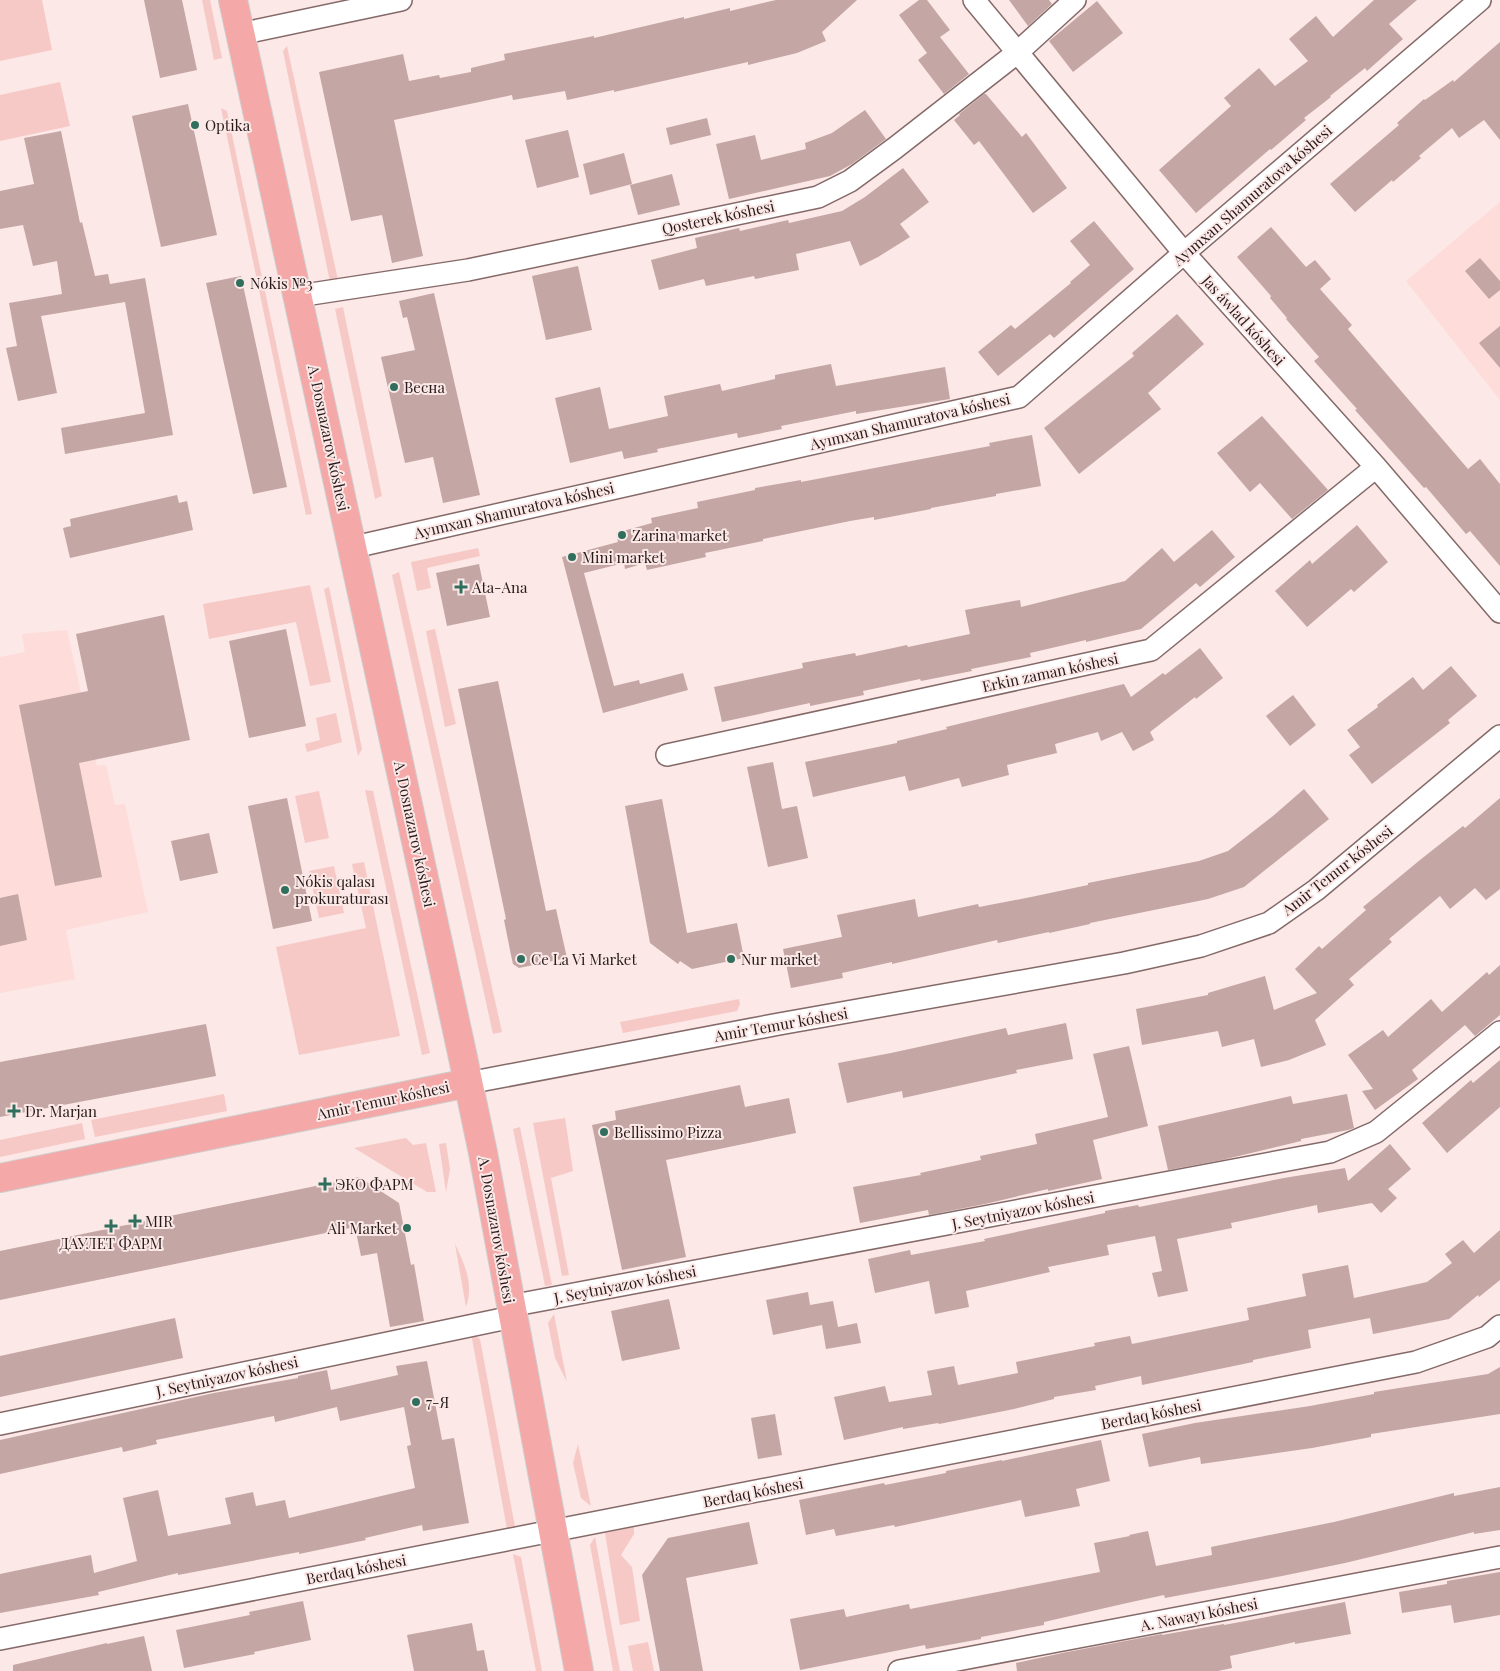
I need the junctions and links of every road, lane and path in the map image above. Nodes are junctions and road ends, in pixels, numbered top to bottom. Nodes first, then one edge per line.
1 (233, 0) edge
2 (401, 0) edge
3 (974, 0) edge
4 (1075, 0) edge
5 (1480, 0) edge
6 (240, 34) junction
7 (1018, 52) junction
8 (1184, 253) junction
9 (298, 296) junction
10 (1376, 467) junction
11 (354, 547) junction
12 (1500, 612) edge
13 (1500, 736) edge
14 (667, 755) dead end
15 (1500, 1032) edge
16 (468, 1083) junction
17 (0, 1178) edge
18 (511, 1311) junction
19 (1500, 1326) edge
20 (0, 1424) edge
21 (553, 1531) junction
22 (1500, 1557) edge
23 (0, 1639) edge
24 (579, 1671) edge
25 (899, 1671) edge

1 - 6 main road, A. Dosnazarov kóshesi
2 - 6 street
3 - 7 street, Jas áwlad kóshesi
4 - 7 street, Qosterek kóshesi
5 - 8 street, Ayımxan Shamuratova kóshesi
6 - 9 main road, A. Dosnazarov kóshesi
7 - 8 street, Jas áwlad kóshesi
7 - 9 street, Qosterek kóshesi
8 - 10 street, Jas áwlad kóshesi
8 - 11 street, Ayımxan Shamuratova kóshesi
9 - 11 main road, A. Dosnazarov kóshesi
10 - 12 street, Jas áwlad kóshesi
10 - 14 street, Erkin zaman kóshesi
11 - 16 main road, A. Dosnazarov kóshesi
13 - 16 street, Amir Temur kóshesi
15 - 18 street, J. Seytniyazov kóshesi
16 - 17 main road, Amir Temur kóshesi
16 - 18 main road, A. Dosnazarov kóshesi
18 - 20 street, J. Seytniyazov kóshesi
18 - 21 main road, A. Dosnazarov kóshesi
19 - 21 street, Berdaq kóshesi
21 - 23 street, Berdaq kóshesi
21 - 24 main road, A. Dosnazarov kóshesi
22 - 25 street, A. Nawayı kóshesi

